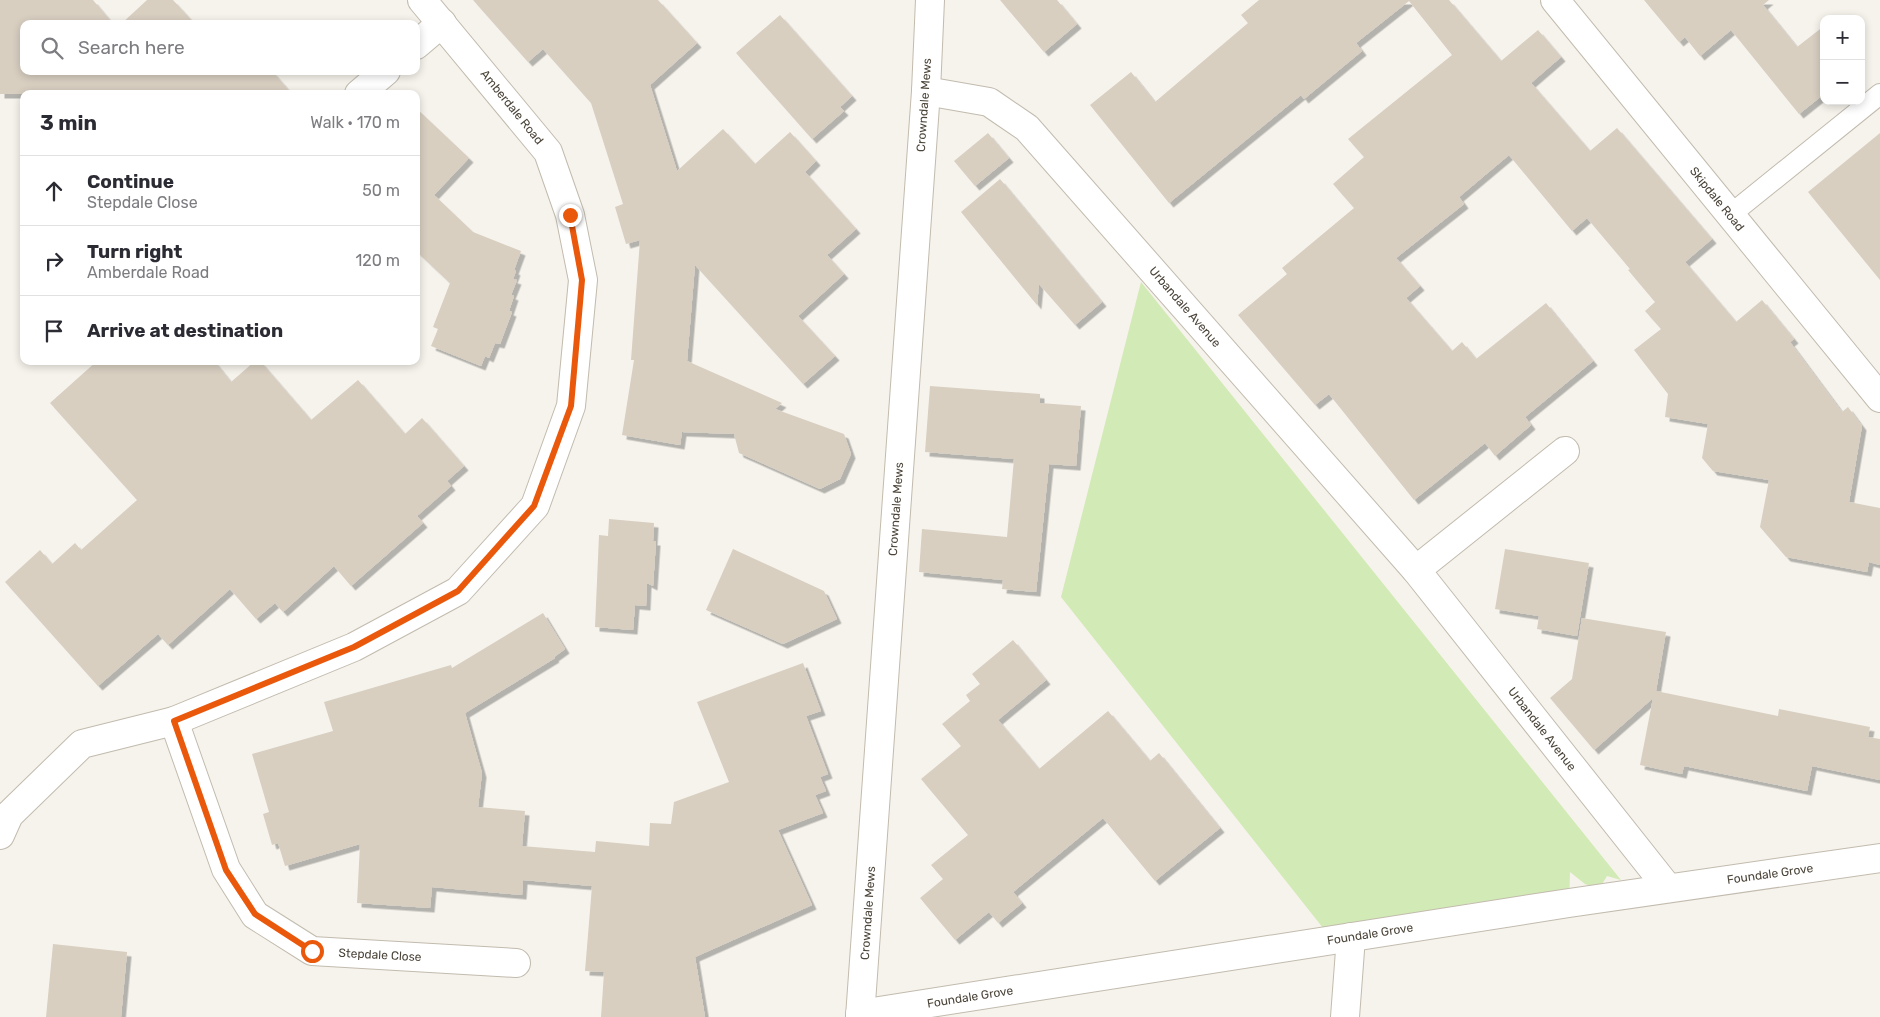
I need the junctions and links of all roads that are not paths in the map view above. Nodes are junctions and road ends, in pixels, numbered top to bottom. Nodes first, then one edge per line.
1 (422, 0) edge
2 (930, 0) edge
3 (1555, 0) edge
4 (442, 23) junction
5 (420, 42) edge
6 (381, 75) edge
7 (364, 90) edge
8 (926, 91) junction
9 (1880, 94) edge
10 (1730, 215) junction
11 (1880, 398) edge
12 (1565, 451) dead end
13 (1416, 570) junction
14 (174, 721) junction
15 (0, 836) edge
16 (1880, 858) edge
17 (1668, 888) junction
18 (1351, 937) junction
19 (516, 963) dead end
20 (860, 1016) edge
21 (1345, 1017) edge

1 - 4 street, Amberdale Road
2 - 8 street, Crowndale Mews
3 - 10 street, Skipdale Road
4 - 5 street
4 - 14 street, Amberdale Road
6 - 7 street
8 - 13 street, Urbandale Avenue
8 - 20 street, Crowndale Mews
9 - 10 lane
10 - 11 street, Skipdale Road
12 - 13 street
13 - 17 street, Urbandale Avenue
14 - 15 street, Amberdale Road
14 - 19 street, Stepdale Close
16 - 17 street, Foundale Grove
17 - 18 street, Foundale Grove
18 - 20 street, Foundale Grove
18 - 21 street

